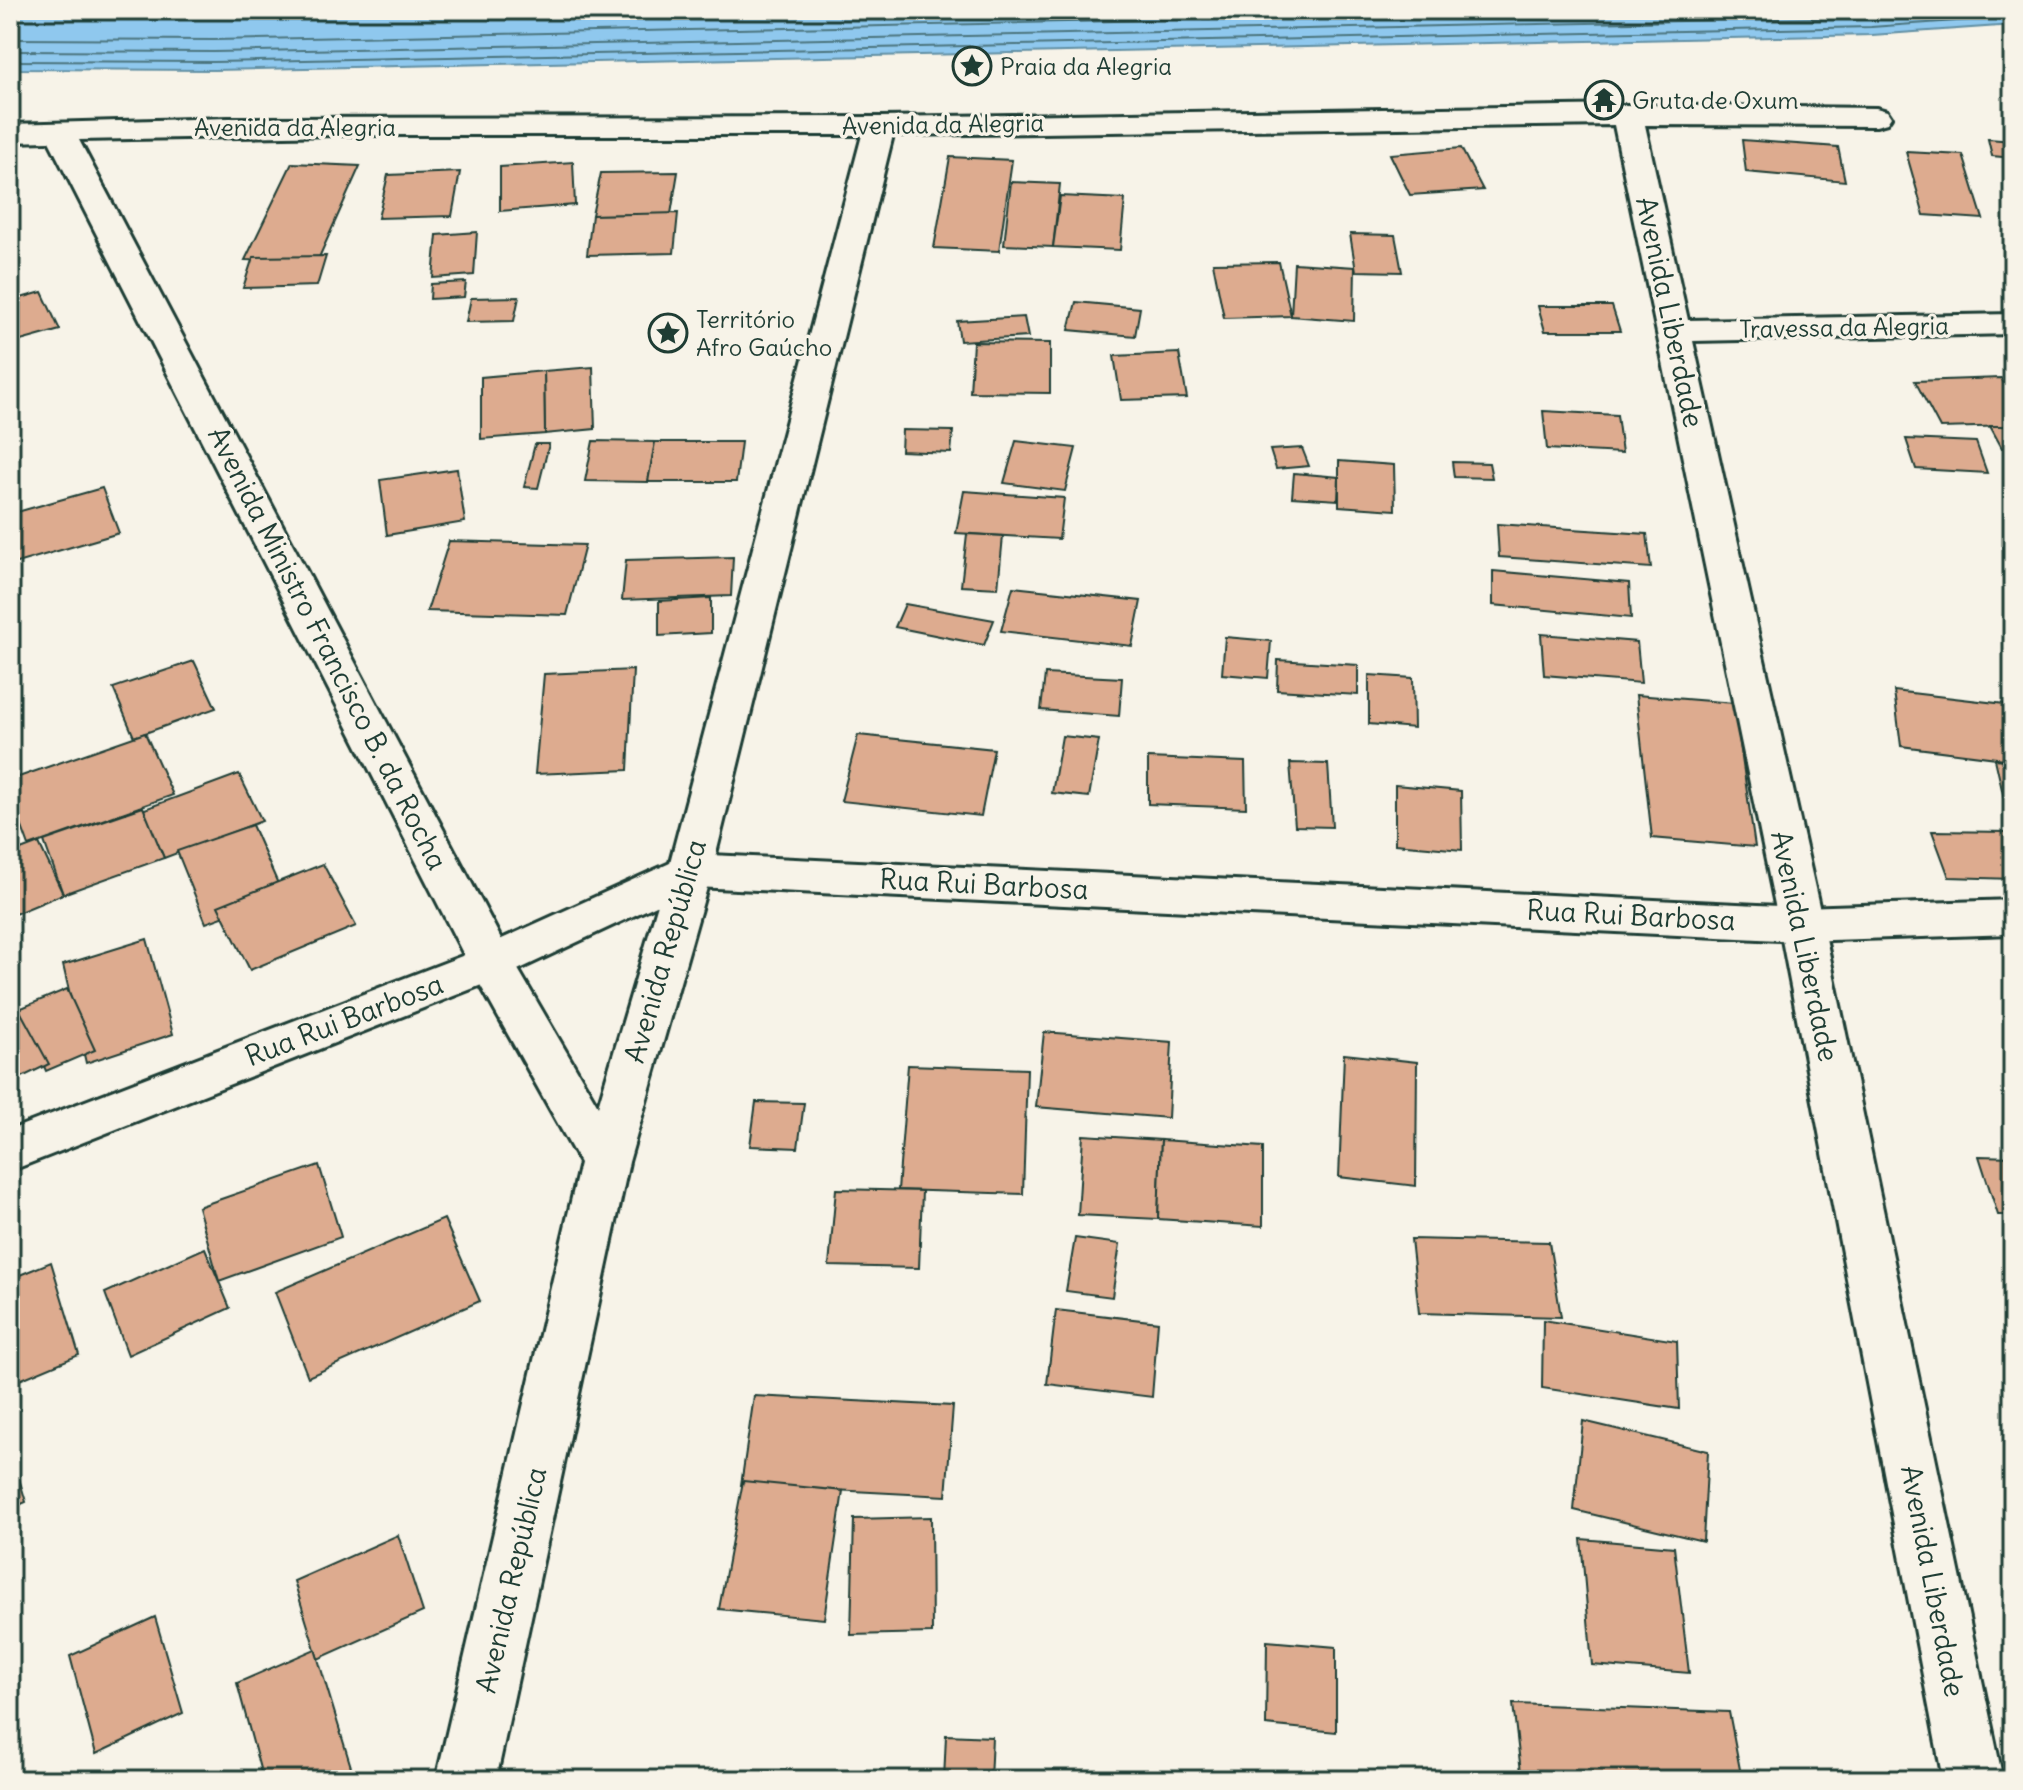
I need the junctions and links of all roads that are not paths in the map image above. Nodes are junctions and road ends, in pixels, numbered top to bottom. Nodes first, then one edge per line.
1 (1627, 114) junction
2 (1876, 117) dead end
3 (880, 126) junction
4 (59, 130) junction
5 (10, 133) edge
6 (2013, 324) edge
7 (1675, 331) junction
8 (690, 870) junction
9 (2013, 917) edge
10 (1801, 924) junction
11 (491, 963) junction
12 (10, 1151) edge
13 (605, 1162) junction
14 (466, 1780) edge
15 (1973, 1780) edge

1 - 2 street, Avenida da Alegria
1 - 3 street, Avenida da Alegria
1 - 7 street, Avenida Liberdade
3 - 4 street, Avenida da Alegria
3 - 8 street, Avenida República
4 - 5 street, Avenida da Alegria
4 - 11 street, Avenida Ministro Francisco B. da Rocha
6 - 7 street, Travessa da Alegria
7 - 10 street, Avenida Liberdade
8 - 10 street, Rua Rui Barbosa
8 - 11 street, Rua Rui Barbosa
8 - 13 street, Avenida República
9 - 10 street, Rua Rui Barbosa
10 - 15 street, Avenida Liberdade
11 - 12 street, Rua Rui Barbosa
11 - 13 street, Avenida Ministro Francisco B. da Rocha
13 - 14 street, Avenida República

